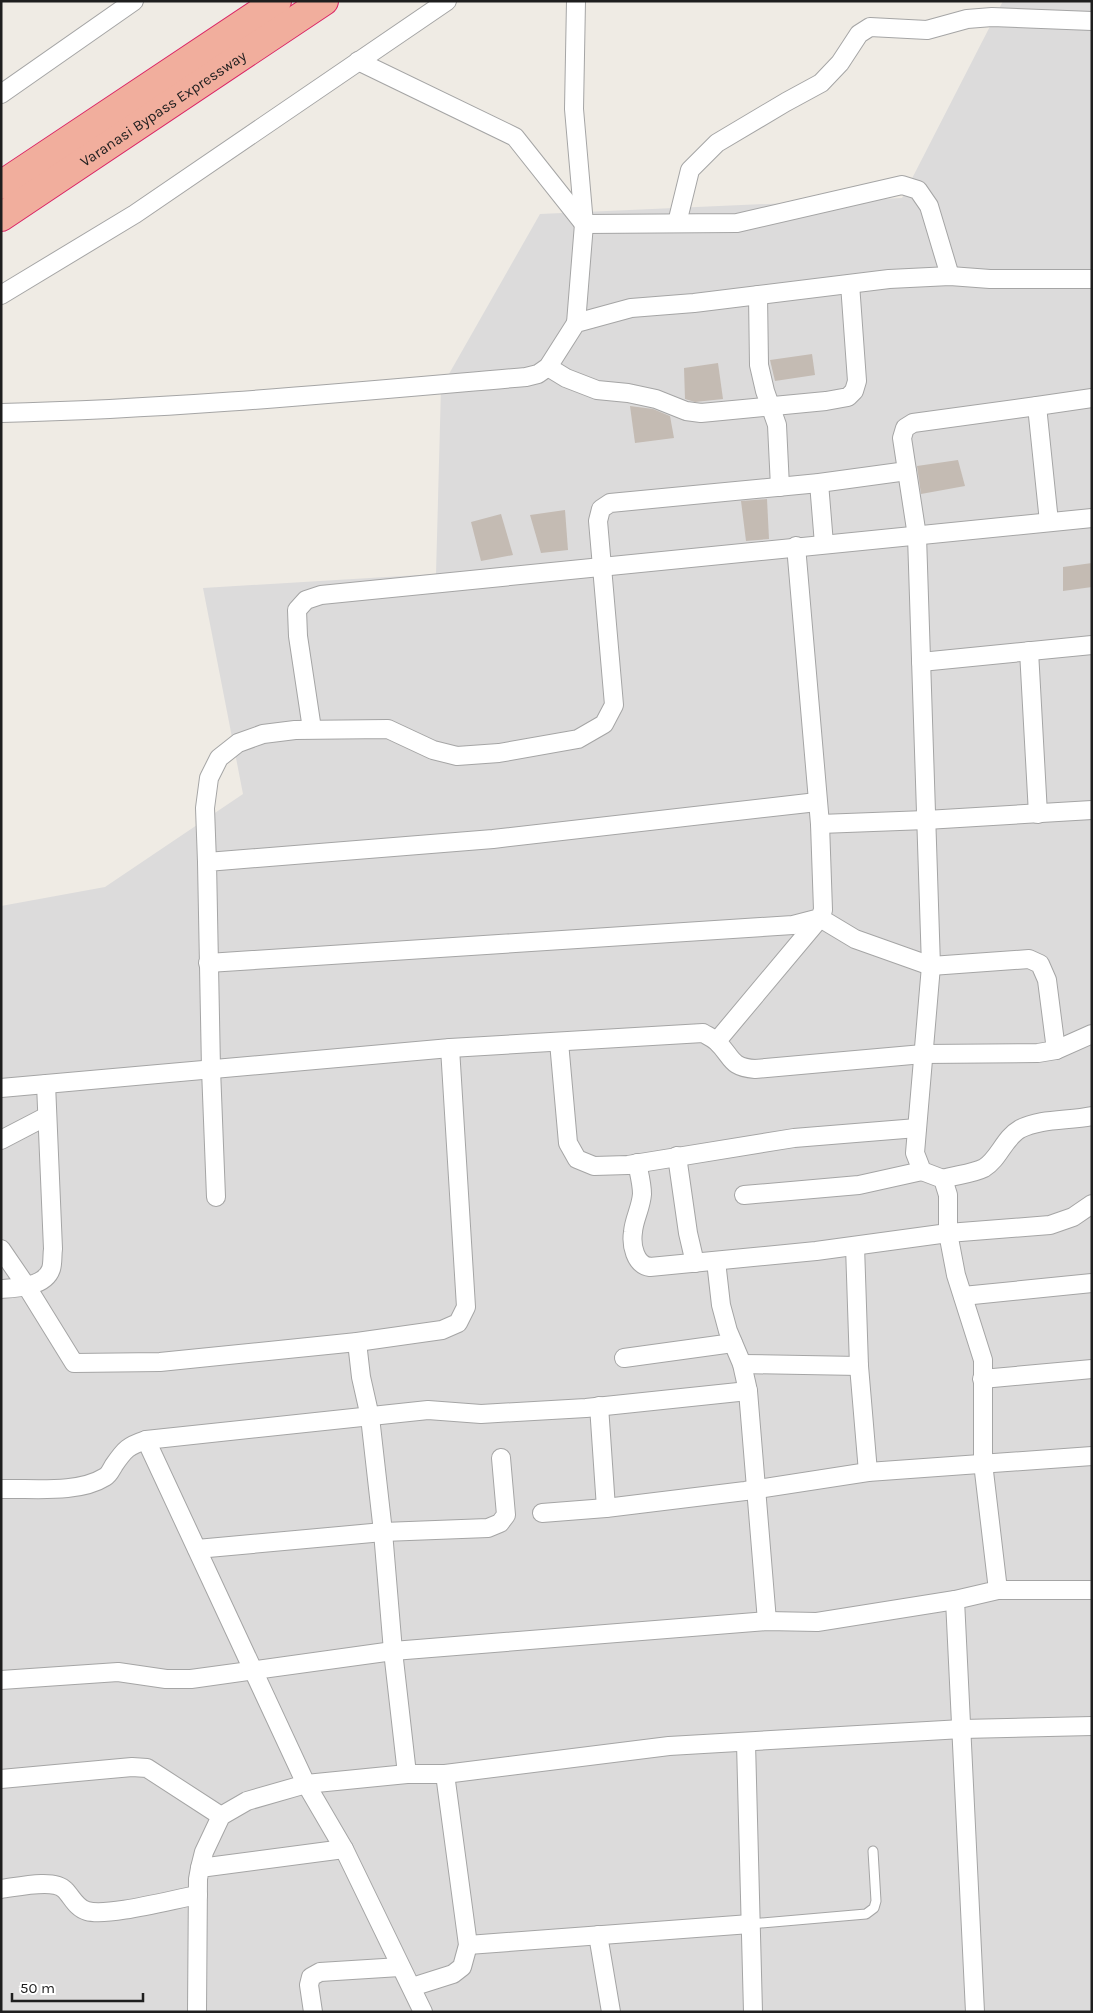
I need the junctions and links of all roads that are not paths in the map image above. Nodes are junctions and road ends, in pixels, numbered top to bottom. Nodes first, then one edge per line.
1 (134, 1) edge
2 (277, 1) edge
3 (324, 1) edge
4 (447, 1) edge
5 (576, 1) edge
6 (1092, 21) edge
7 (358, 62) junction
8 (1, 94) edge
9 (1, 185) edge
10 (1, 217) edge
11 (677, 223) junction
12 (584, 224) junction
13 (950, 276) junction
14 (1092, 279) edge
15 (850, 284) junction
16 (1, 295) edge
17 (758, 295) junction
18 (576, 322) junction
19 (548, 367) junction
20 (1092, 398) edge
21 (771, 406) junction
22 (1037, 406) junction
23 (1, 413) edge
24 (907, 472) junction
25 (819, 483) junction
26 (780, 487) junction
27 (1092, 518) edge
28 (1049, 522) junction
29 (917, 536) junction
30 (824, 544) junction
31 (796, 546) junction
32 (604, 568) junction
33 (1092, 645) edge
34 (1029, 651) junction
35 (921, 662) junction
36 (312, 730) junction
37 (817, 802) junction
38 (1092, 810) edge
39 (1038, 814) junction
40 (926, 820) junction
41 (820, 824) junction
42 (207, 862) junction
43 (820, 918) junction
44 (208, 963) junction
45 (931, 966) junction
46 (1092, 1034) edge
47 (717, 1041) junction
48 (559, 1042) junction
49 (450, 1048) junction
50 (1056, 1050) junction
51 (923, 1054) junction
52 (211, 1069) junction
53 (46, 1084) junction
54 (1, 1088) edge
55 (47, 1116) junction
56 (1092, 1116) edge
57 (917, 1128) junction
58 (1, 1140) edge
59 (677, 1156) junction
60 (637, 1163) junction
61 (922, 1171) junction
62 (943, 1179) junction
63 (744, 1194) dead end
64 (216, 1197) dead end
65 (1092, 1204) edge
66 (948, 1233) junction
67 (855, 1246) junction
68 (1, 1249) edge
69 (716, 1261) junction
70 (695, 1263) junction
71 (1092, 1283) edge
72 (27, 1287) junction
73 (1, 1289) edge
74 (963, 1296) junction
75 (357, 1342) junction
76 (733, 1343) junction
77 (624, 1358) dead end
78 (742, 1364) junction
79 (859, 1366) junction
80 (1092, 1369) edge
81 (982, 1379) junction
82 (748, 1392) junction
83 (599, 1406) junction
84 (370, 1417) junction
85 (146, 1440) junction
86 (1092, 1456) edge
87 (501, 1458) dead end
88 (983, 1464) junction
89 (868, 1472) junction
90 (1, 1489) edge
91 (756, 1489) junction
92 (606, 1508) junction
93 (542, 1513) dead end
94 (383, 1532) junction
95 (197, 1549) junction
96 (998, 1590) junction
97 (1092, 1590) edge
98 (956, 1600) junction
99 (767, 1620) junction
100 (392, 1651) junction
101 (254, 1670) junction
102 (1, 1680) edge
103 (1092, 1726) edge
104 (962, 1729) junction
105 (746, 1743) junction
106 (407, 1774) junction
107 (445, 1774) junction
108 (1, 1779) edge
109 (306, 1784) junction
110 (221, 1816) junction
111 (344, 1849) junction
112 (874, 1850) dead end
113 (200, 1868) junction
114 (1, 1889) edge
115 (198, 1895) junction
116 (750, 1924) junction
117 (598, 1935) junction
118 (468, 1944) junction
119 (400, 1967) junction
120 (412, 1987) junction
121 (197, 2012) edge
122 (313, 2012) edge
123 (423, 2012) edge
124 (611, 2012) edge
125 (752, 2012) edge
126 (975, 2012) edge

1 - 8 street
2 - 9 highway, Varanasi Bypass Expressway
3 - 10 highway, Varanasi Bypass Expressway
4 - 7 street
5 - 12 street
6 - 11 street
7 - 12 street
7 - 16 street
11 - 12 street
11 - 13 street
12 - 18 street
13 - 14 street
13 - 15 street
15 - 17 street
15 - 21 street
17 - 18 street
17 - 21 street
18 - 19 street
19 - 21 street
19 - 23 street
20 - 22 street
21 - 26 street
22 - 24 street
22 - 28 street
24 - 25 street
24 - 29 street
25 - 26 street
25 - 30 street
26 - 32 street
27 - 28 street
28 - 29 street
29 - 30 street
29 - 35 street
30 - 31 street
31 - 32 street
31 - 37 street
32 - 36 street
32 - 36 street
33 - 34 street
34 - 35 street
34 - 39 street
35 - 40 street
36 - 42 street
37 - 41 street
37 - 42 street
38 - 39 street
39 - 40 street
40 - 41 street
40 - 45 street
41 - 43 street
42 - 44 street
43 - 44 street
43 - 45 street
43 - 47 street
44 - 52 street
45 - 50 street
45 - 51 street
46 - 50 street
47 - 48 street
47 - 51 street
48 - 49 street
48 - 60 street
49 - 52 street
49 - 75 street
50 - 51 street
51 - 57 street
52 - 53 street
52 - 64 street
53 - 54 street
53 - 55 street
55 - 58 street
55 - 72 street
56 - 62 street
57 - 59 street
57 - 61 street
59 - 60 street
59 - 70 street
60 - 70 street
61 - 62 street
61 - 63 street
62 - 66 street
65 - 66 street
66 - 67 street
66 - 74 street
67 - 69 street
67 - 79 street
68 - 72 street
69 - 70 street
69 - 76 street
71 - 74 street
72 - 73 street
72 - 75 street
74 - 81 street
75 - 84 street
76 - 77 street
76 - 78 street
78 - 79 street
78 - 82 street
79 - 89 street
80 - 81 street
81 - 88 street
82 - 83 street
82 - 91 street
83 - 84 street
83 - 92 street
84 - 85 street
84 - 94 street
85 - 90 street
85 - 95 street
86 - 88 street
87 - 94 street
88 - 89 street
88 - 96 street
89 - 91 street
91 - 92 street
91 - 99 street
92 - 93 street
94 - 95 street
94 - 100 street
95 - 101 street
96 - 97 street
96 - 98 street
98 - 99 street
98 - 104 street
99 - 100 street
100 - 101 street
100 - 106 street
101 - 102 street
101 - 109 street
103 - 104 street
104 - 105 street
104 - 126 street
105 - 107 street
105 - 116 street
106 - 107 street
106 - 109 street
107 - 118 street
108 - 110 street
109 - 110 street
109 - 111 street
110 - 113 street
111 - 113 street
111 - 119 street
112 - 116 lane
113 - 115 street
114 - 115 street
115 - 121 street
116 - 117 street
116 - 125 street
117 - 118 street
117 - 124 street
118 - 120 street
119 - 120 street
119 - 122 street
120 - 123 street

